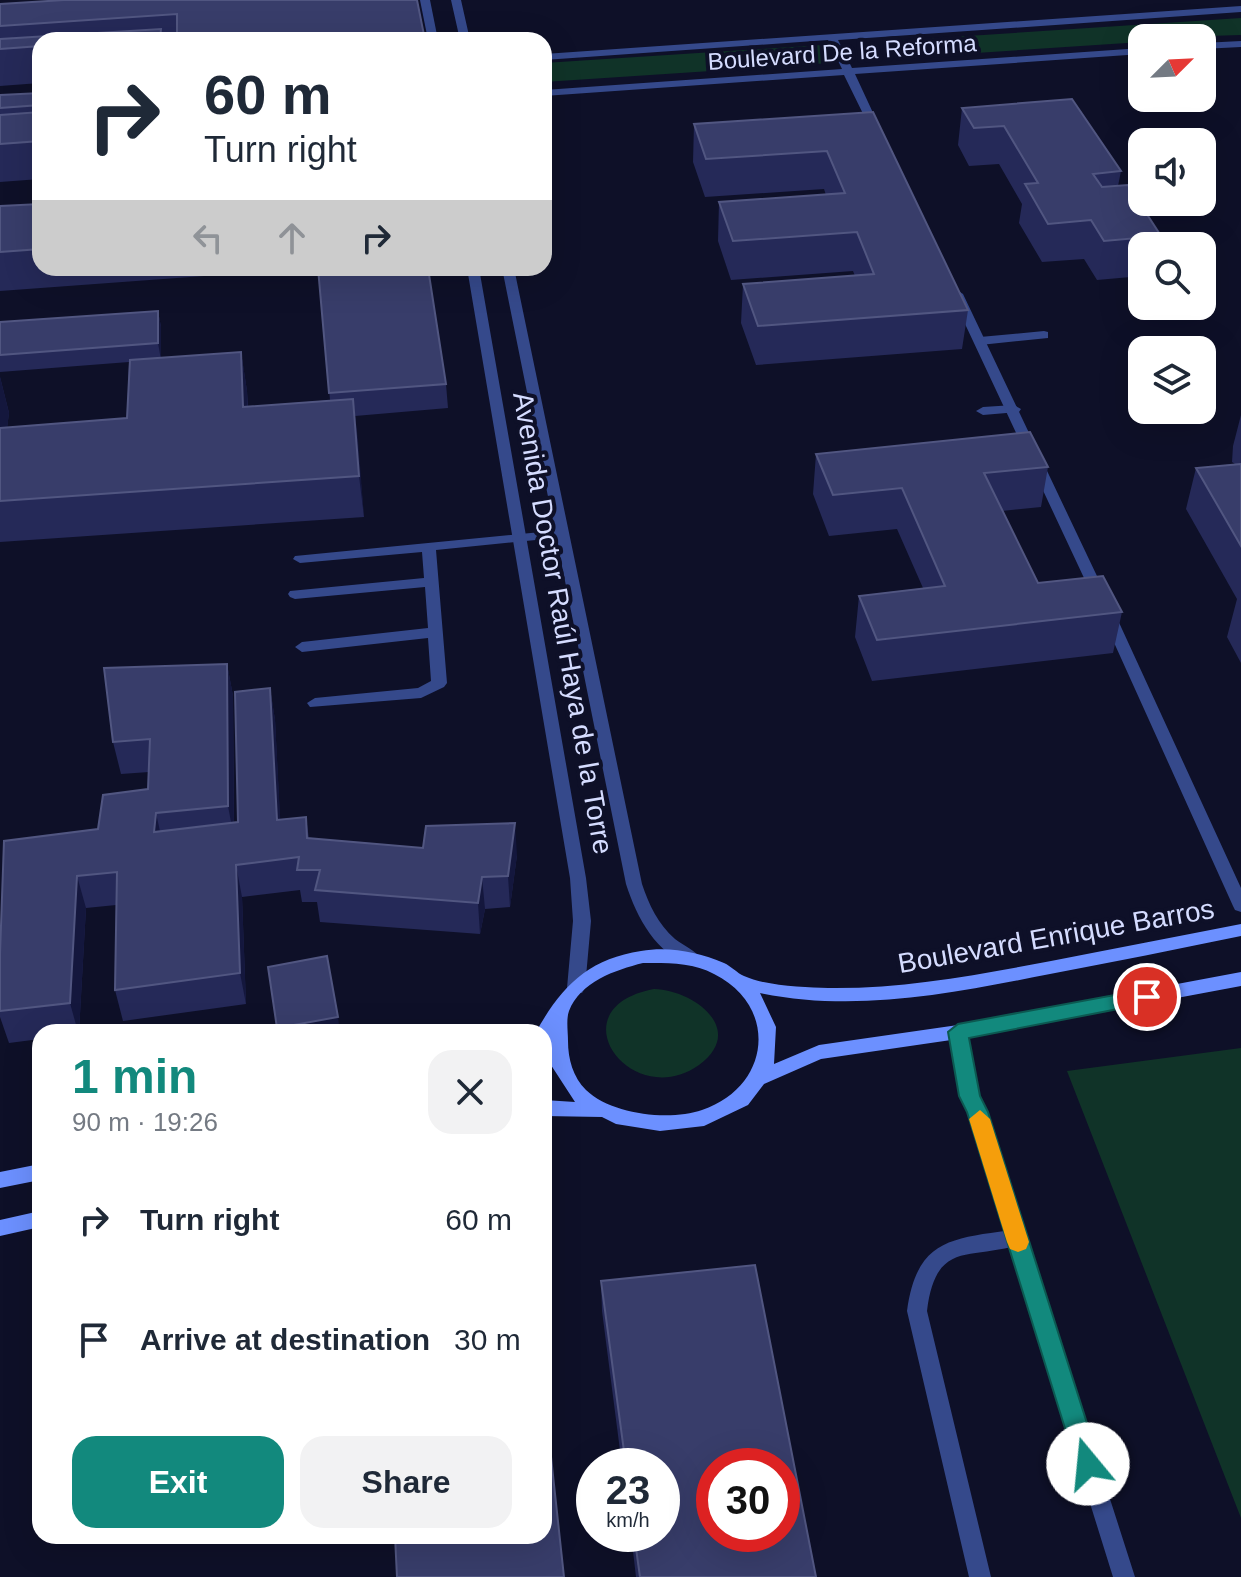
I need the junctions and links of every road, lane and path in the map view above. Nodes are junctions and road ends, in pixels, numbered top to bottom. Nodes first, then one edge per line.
1 (425, 0) edge
2 (456, 0) edge
3 (1241, 9) edge
4 (431, 32) edge
5 (463, 32) edge
6 (832, 38) junction
7 (1241, 44) edge
8 (1216, 45) edge
9 (1128, 52) edge
10 (552, 56) edge
11 (848, 71) junction
12 (552, 92) edge
13 (883, 144) edge
14 (474, 276) edge
15 (510, 276) edge
16 (953, 285) edge
17 (1044, 335) dead end
18 (980, 341) junction
19 (1014, 409) junction
20 (983, 411) dead end
21 (561, 534) junction
22 (520, 537) junction
23 (429, 546) junction
24 (300, 559) dead end
25 (431, 582) junction
26 (295, 594) dead end
27 (436, 632) junction
28 (302, 647) dead end
29 (315, 703) dead end
30 (1241, 906) edge
31 (1241, 930) edge
32 (692, 959) junction
33 (1241, 979) edge
34 (739, 982) junction
35 (576, 988) junction
36 (559, 1014) junction
37 (551, 1024) edge
38 (958, 1032) junction
39 (757, 1079) junction
40 (552, 1108) edge
41 (604, 1111) junction
42 (32, 1174) edge
43 (0, 1180) edge
44 (32, 1221) edge
45 (0, 1228) edge
46 (1017, 1237) junction
47 (980, 1577) edge
48 (1124, 1577) edge

1 - 4 street
2 - 5 street
3 - 6 street, Boulevard De la Reforma
6 - 10 street, Boulevard De la Reforma
6 - 11 street
7 - 8 street
9 - 11 street, Boulevard De la Reforma
11 - 12 street, Boulevard De la Reforma
11 - 13 street
14 - 22 street, Avenida Doctor Raúl Haya de la Torre
15 - 21 street, Avenida Doctor Raúl Haya de la Torre
16 - 18 street
17 - 18 street
18 - 19 street
19 - 20 street
19 - 30 street
21 - 22 street
21 - 32 street, Avenida Doctor Raúl Haya de la Torre
22 - 23 street
22 - 35 street, Avenida Doctor Raúl Haya de la Torre
23 - 24 street
23 - 25 street
25 - 26 street
25 - 27 street
27 - 28 street
27 - 29 street
31 - 34 main road, Boulevard Enrique Barros
32 - 34 main road, Boulevard Enrique Barros
32 - 35 main road, Boulevard Enrique Barros
33 - 38 main road
34 - 39 main road, Boulevard Enrique Barros
35 - 36 main road, Boulevard Enrique Barros
36 - 37 main road, Boulevard Enrique Barros
36 - 41 main road
38 - 39 main road
38 - 46 street
39 - 41 main road
40 - 41 main road
42 - 43 main road
44 - 45 main road
46 - 47 street
46 - 48 street

